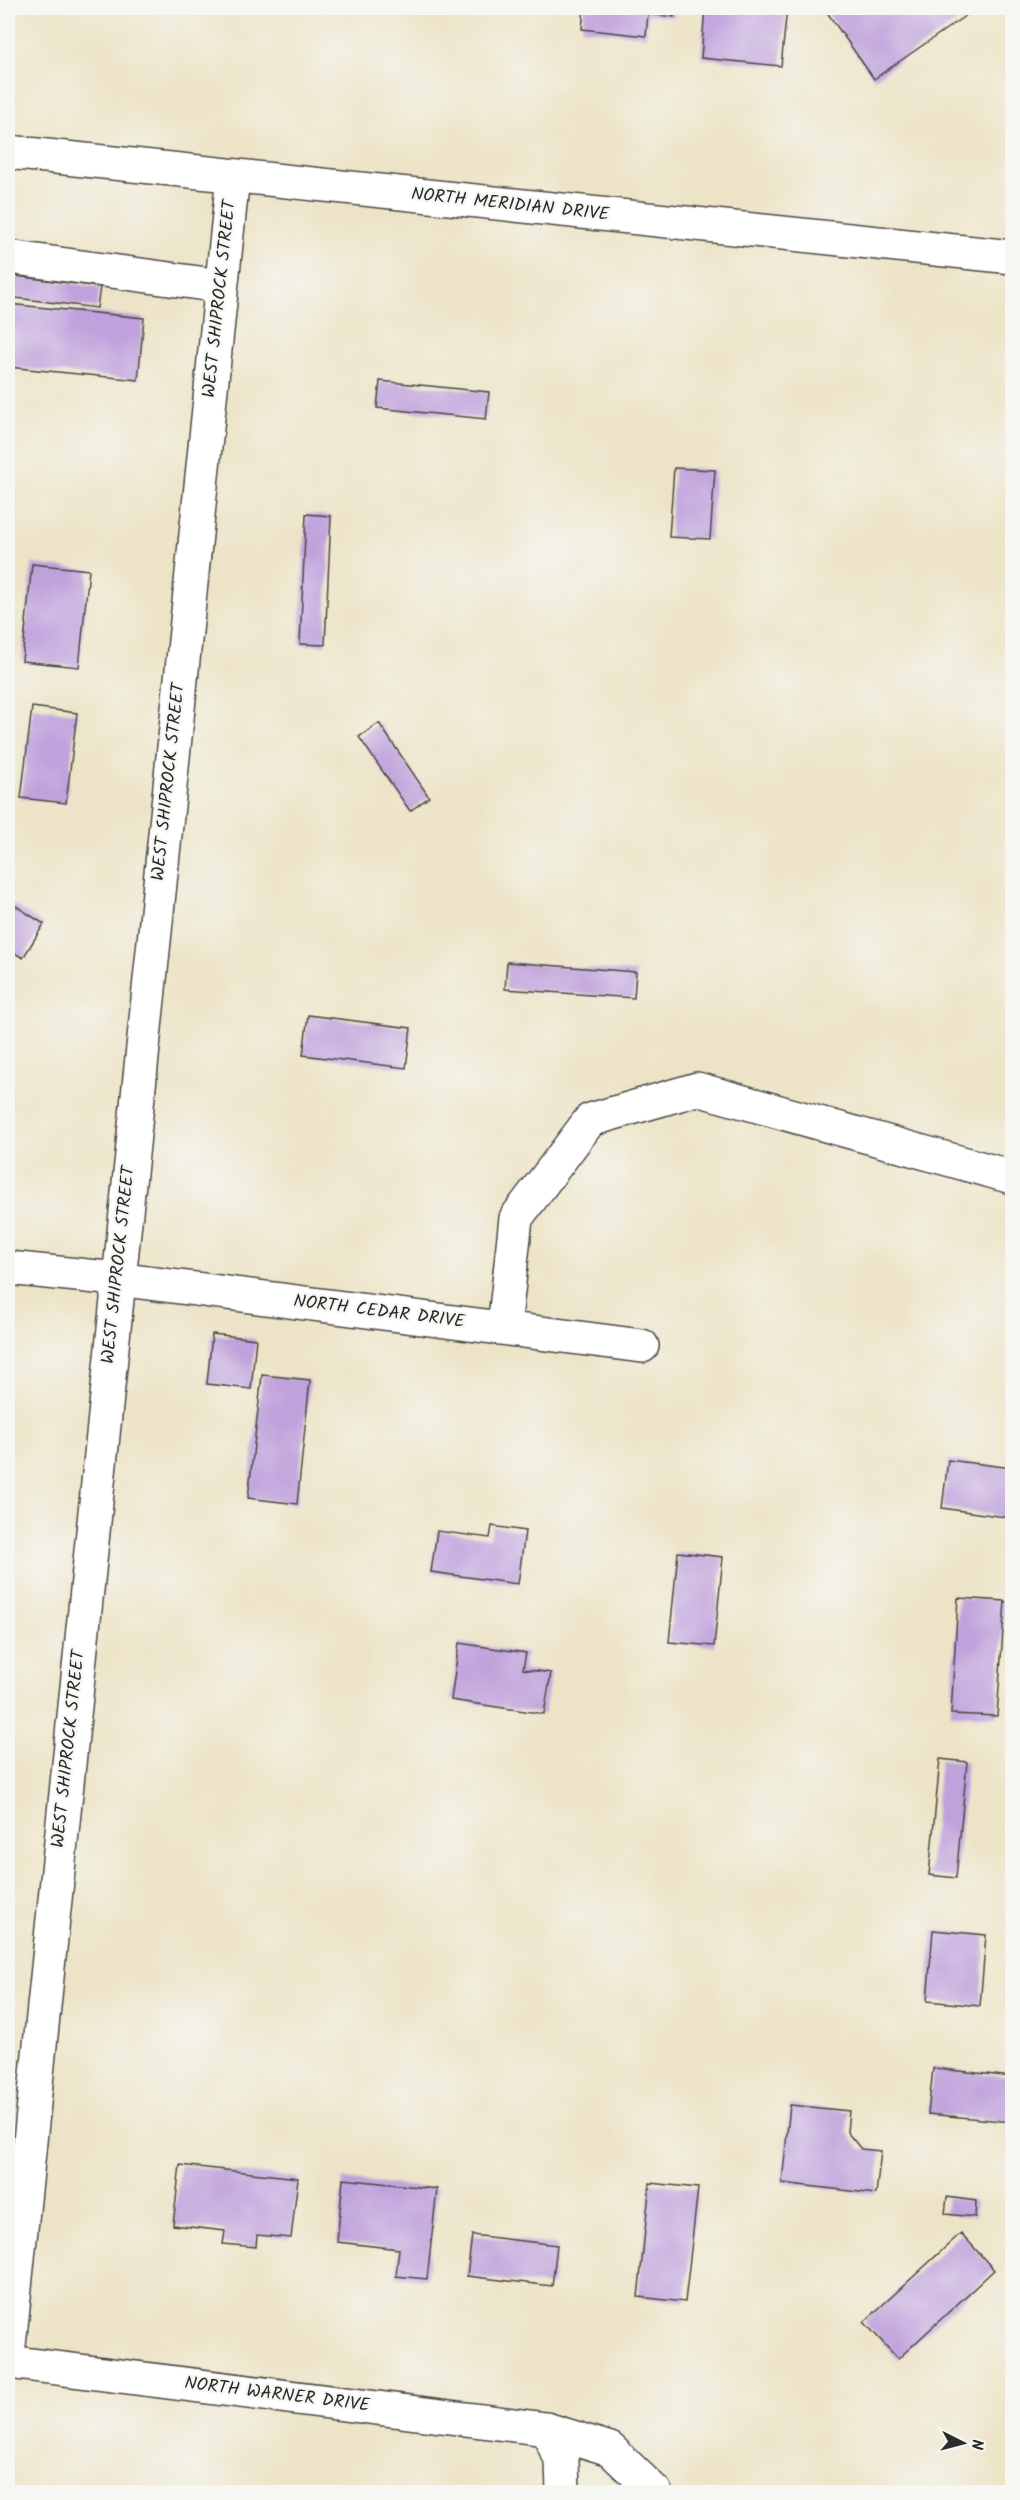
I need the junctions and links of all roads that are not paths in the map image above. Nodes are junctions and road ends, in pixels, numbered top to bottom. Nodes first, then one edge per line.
1 (8, 152) edge
2 (233, 176) junction
3 (8, 257) edge
4 (1012, 257) edge
5 (221, 286) junction
6 (1012, 1177) edge
7 (8, 1268) edge
8 (117, 1279) junction
9 (504, 1328) junction
10 (642, 1346) dead end
11 (8, 2355) edge
12 (8, 2362) edge
13 (546, 2429) junction
14 (563, 2493) edge
15 (655, 2493) edge

1 - 2 street, NORTH MERIDIAN DRIVE
2 - 4 street, NORTH MERIDIAN DRIVE
2 - 5 street, WEST SHIPROCK STREET
3 - 5 street
5 - 8 street, WEST SHIPROCK STREET
6 - 9 street
7 - 8 street, NORTH CEDAR DRIVE
8 - 9 street, NORTH CEDAR DRIVE
8 - 11 street, WEST SHIPROCK STREET
9 - 10 street, NORTH CEDAR DRIVE
12 - 13 street, NORTH WARNER DRIVE
13 - 14 street
13 - 15 street, NORTH WARNER DRIVE

